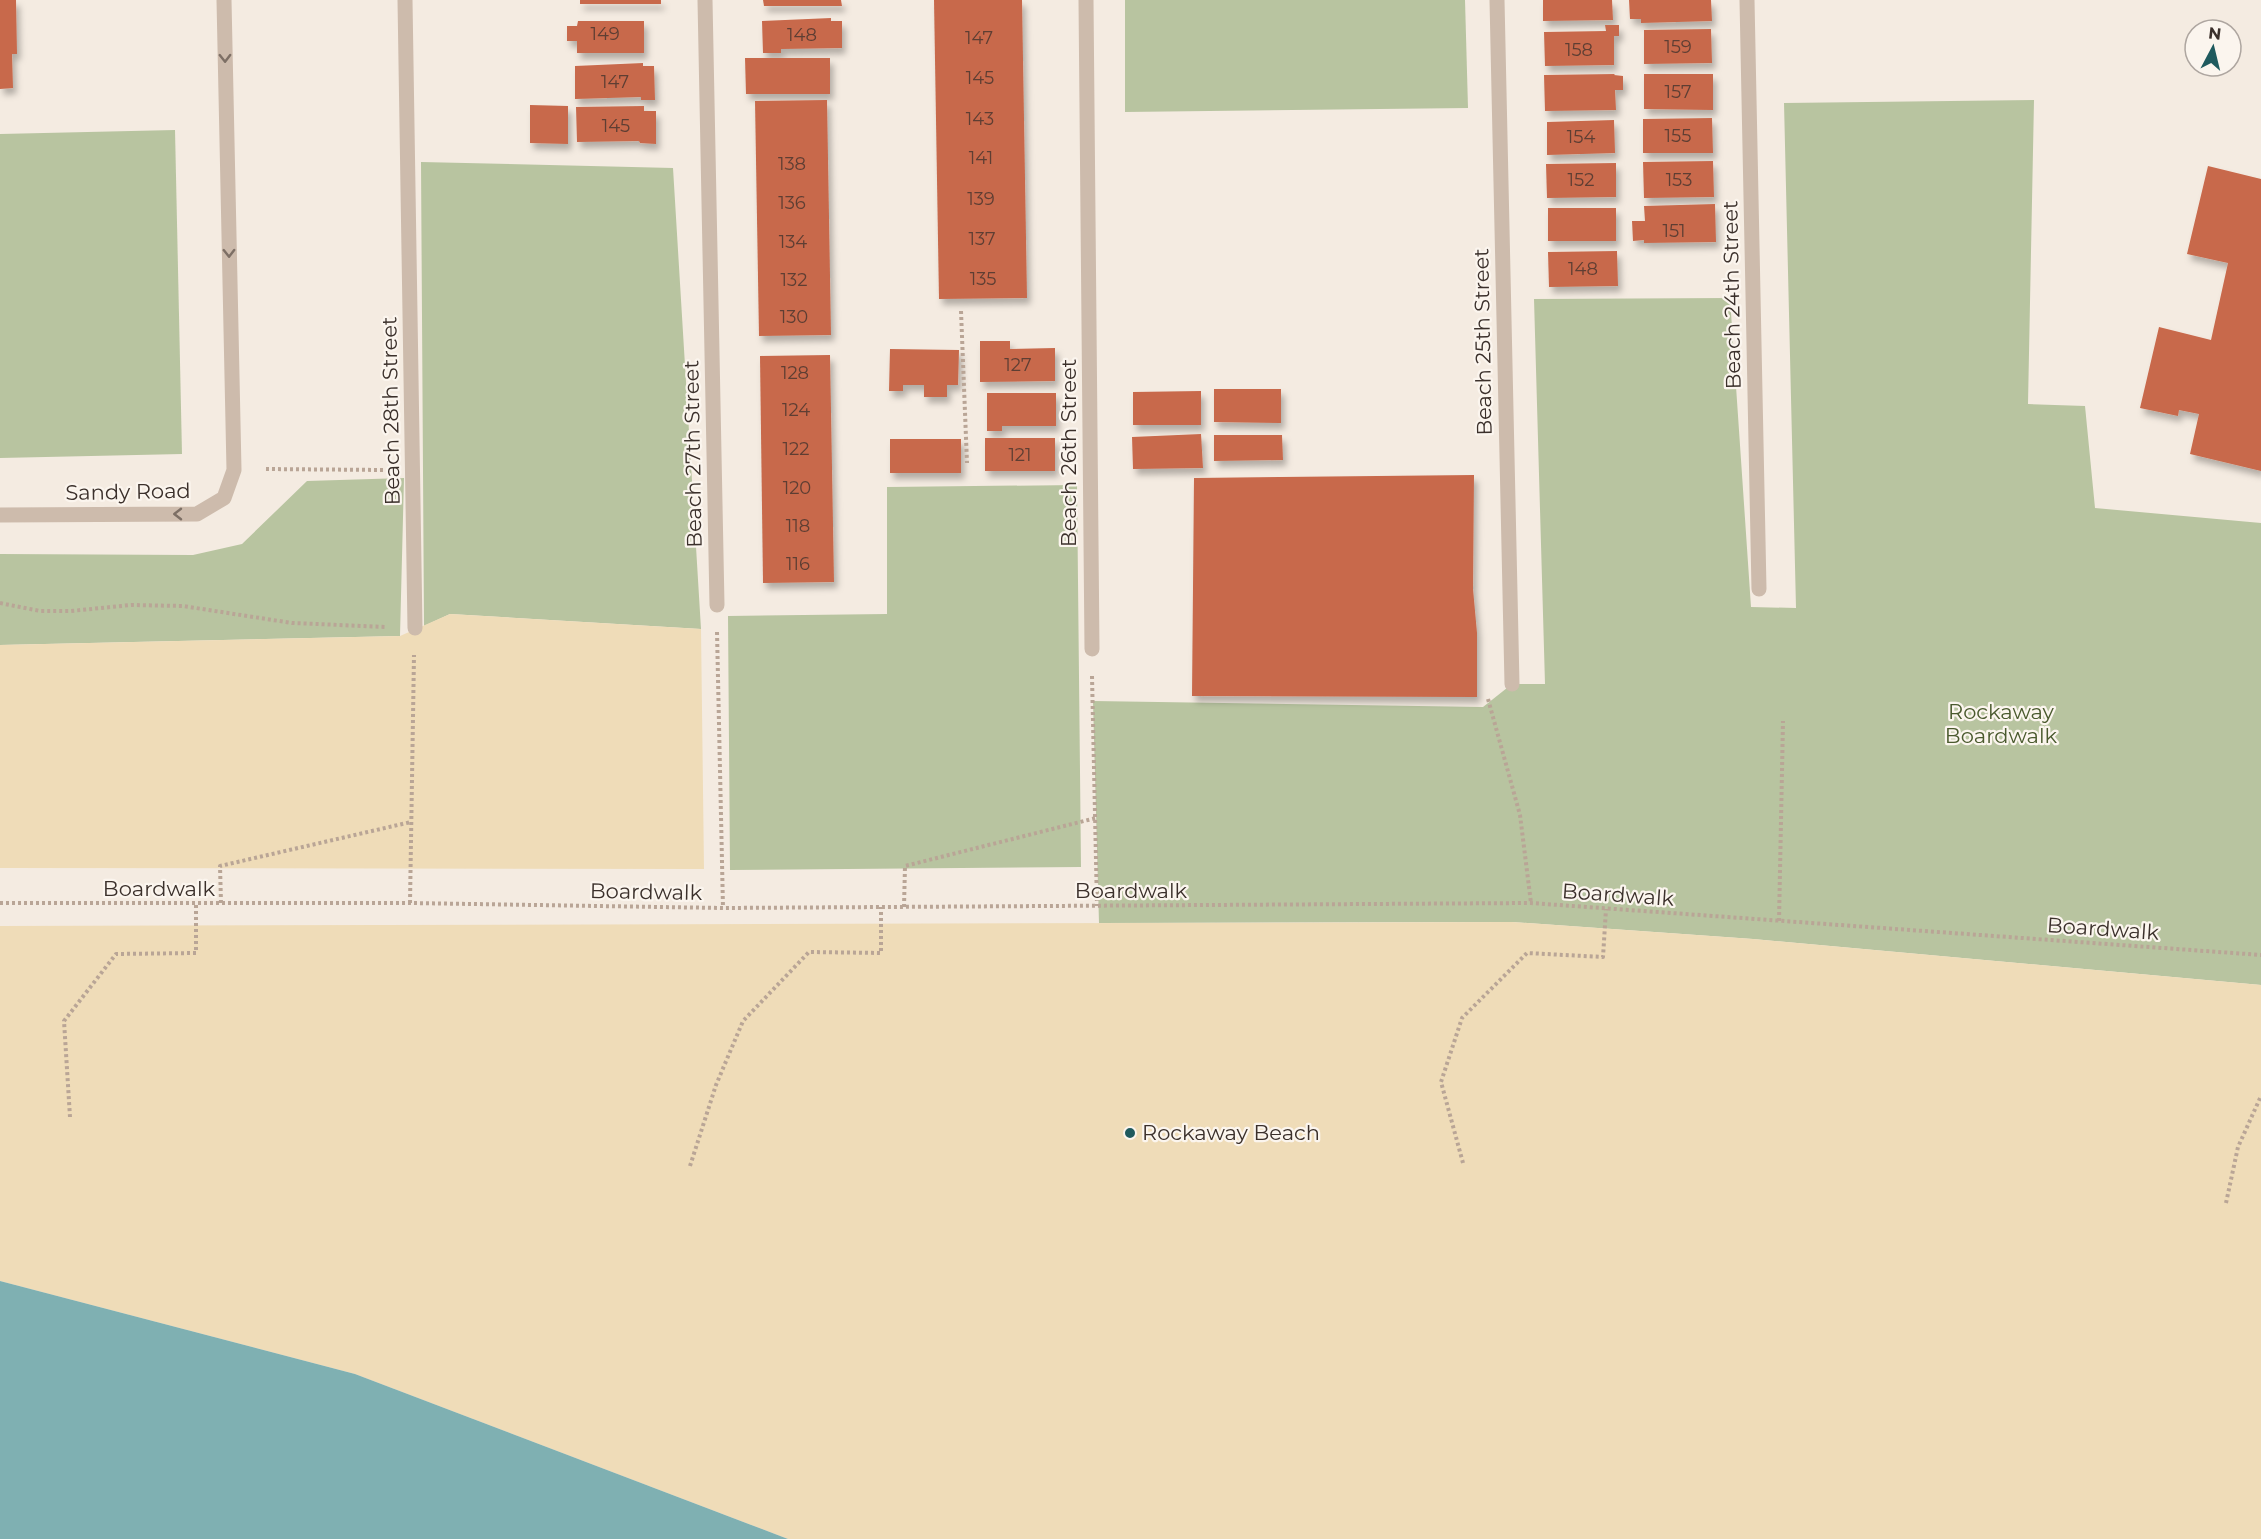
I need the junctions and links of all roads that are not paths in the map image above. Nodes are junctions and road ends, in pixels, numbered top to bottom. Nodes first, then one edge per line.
1 (224, 0) edge
2 (405, 0) edge
3 (705, 0) edge
4 (1086, 0) edge
5 (1497, 0) edge
6 (1747, 0) edge
7 (0, 515) edge
8 (1759, 589) dead end
9 (717, 605) road end
10 (415, 628) road end
11 (1092, 649) road end
12 (1512, 684) dead end

1 -> 7 street, Sandy Road
2 - 10 street, Beach 28th Street
3 - 9 street, Beach 27th Street
4 - 11 street, Beach 26th Street
5 - 12 street, Beach 25th Street
6 - 8 street, Beach 24th Street

